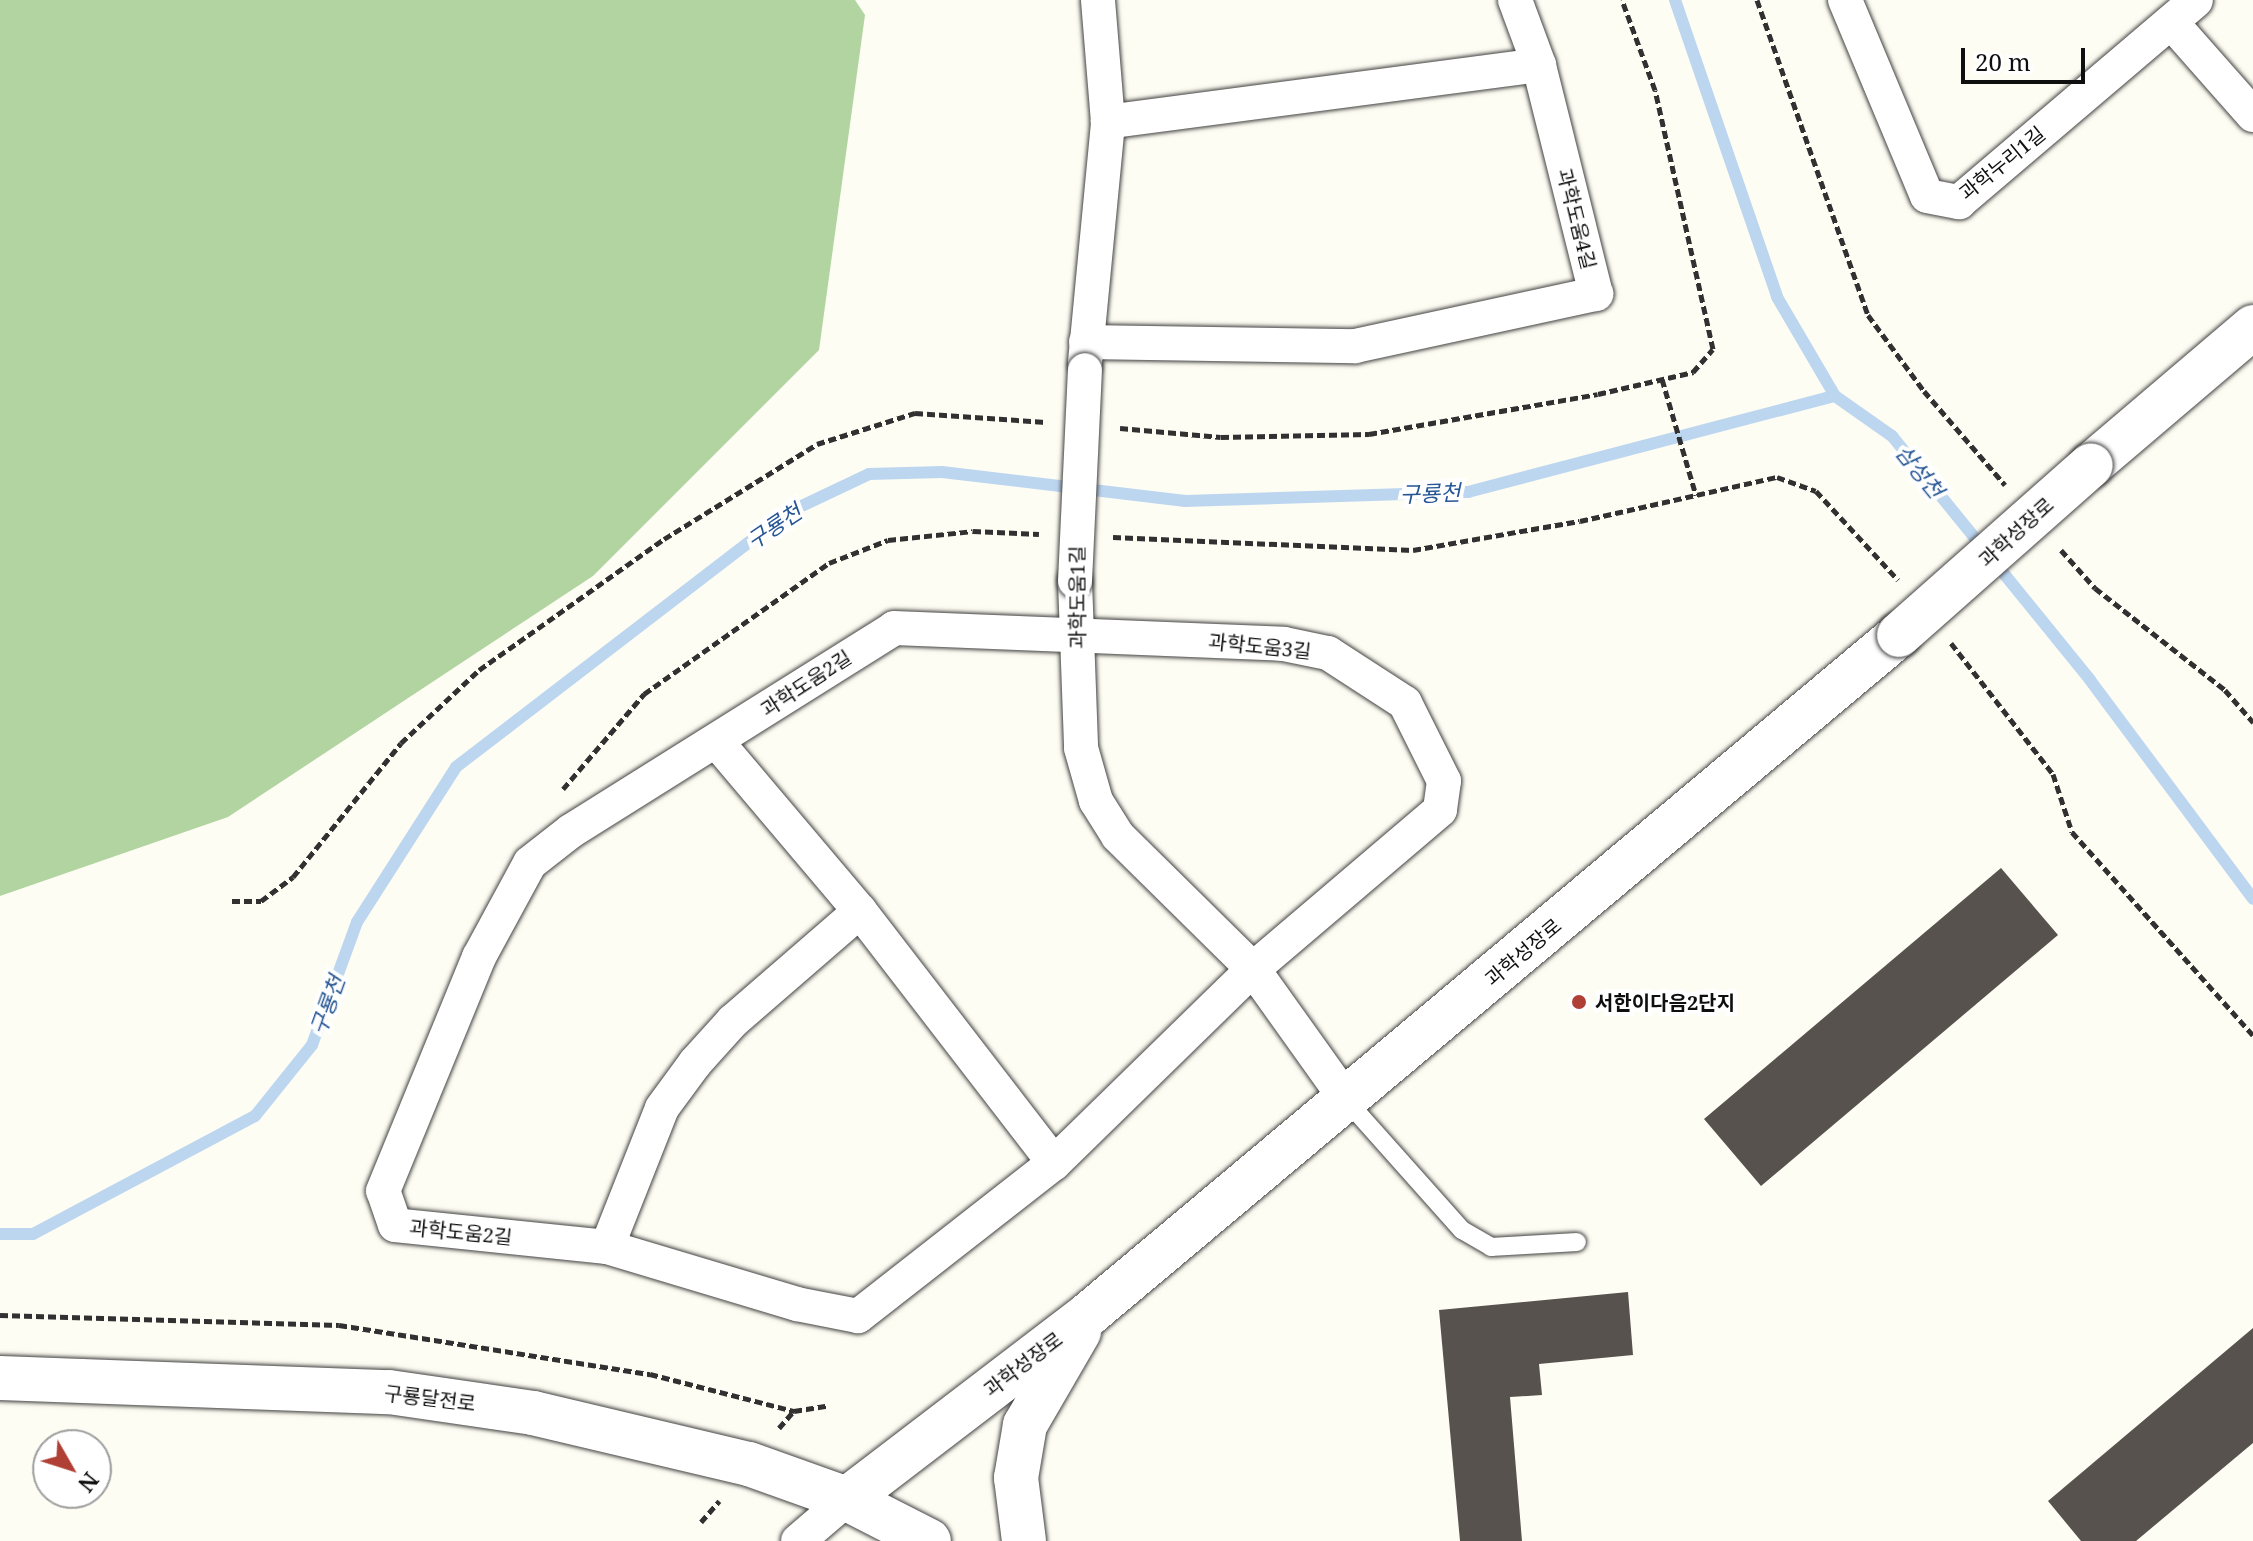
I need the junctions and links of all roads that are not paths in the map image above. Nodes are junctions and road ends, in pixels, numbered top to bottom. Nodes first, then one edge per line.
1 (1098, 0) edge
2 (1515, 0) edge
3 (1845, 0) edge
4 (2183, 11) edge
5 (1539, 65) junction
6 (2253, 115) edge
7 (1108, 122) junction
8 (2253, 327) edge
9 (1086, 356) junction
10 (1076, 633) junction
11 (717, 742) junction
12 (860, 911) junction
13 (1253, 969) junction
14 (1347, 1101) junction
15 (1054, 1163) junction
16 (1577, 1242) dead end
17 (607, 1247) junction
18 (1090, 1313) junction
19 (0, 1378) edge
20 (847, 1499) junction
21 (798, 1541) edge
22 (929, 1541) edge
23 (1024, 1541) edge

1 - 7 street, 과학도움1길
2 - 5 street
3 - 4 street, 과학누리1길
4 - 6 street
5 - 7 street
5 - 9 street, 과학도움4길
7 - 9 street, 과학도움1길
8 - 14 street, 과학성장로, bridge
9 - 10 street, 과학도움1길, bridge
10 - 11 street, 과학도움2길
10 - 13 street, 과학도움1길
10 - 13 street, 과학도움3길
11 - 12 street
11 - 17 street, 과학도움2길
12 - 15 street
12 - 17 street
13 - 14 street, 과학도움1길
13 - 15 street, 과학도움2길
14 - 16 lane
14 - 18 street, 과학성장로
15 - 17 street, 과학도움2길
18 - 20 street, 과학성장로
18 - 23 street
19 - 20 street, 구룡달전로
20 - 21 street
20 - 22 street

